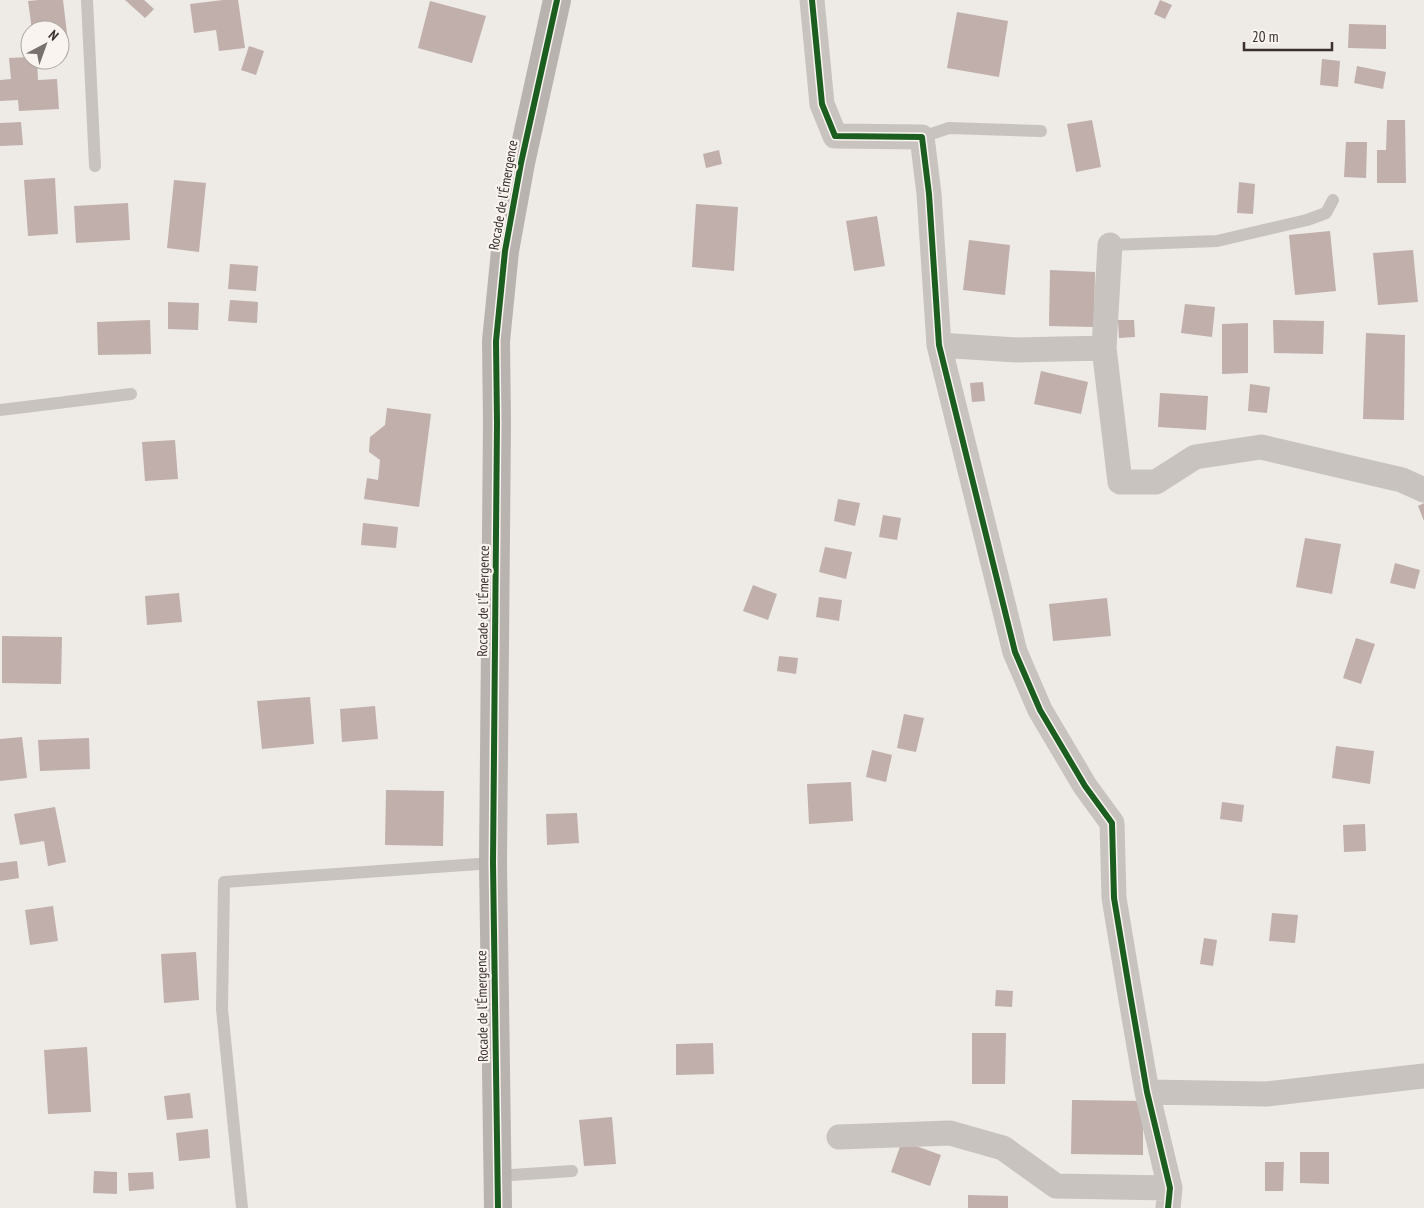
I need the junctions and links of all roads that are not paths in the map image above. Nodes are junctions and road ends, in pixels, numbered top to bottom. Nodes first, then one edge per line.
1 (88, 0) edge
2 (557, 0) edge
3 (812, 0) edge
4 (1041, 131) dead end
5 (922, 137) junction
6 (95, 166) dead end
7 (1333, 200) dead end
8 (1110, 245) joint
9 (939, 346) junction
10 (1104, 348) junction
11 (131, 394) dead end
12 (0, 410) edge
13 (1424, 490) edge
14 (493, 863) junction
15 (1424, 1076) edge
16 (1148, 1092) junction
17 (839, 1137) dead end
18 (572, 1171) dead end
19 (497, 1176) junction
20 (1169, 1198) edge
21 (242, 1208) edge
22 (498, 1208) edge

1 - 6 lane
2 - 14 street, Rocade de l'Émergence
3 - 5 street
4 - 5 lane
5 - 9 street
7 - 8 lane
8 - 10 street
9 - 10 street
9 - 16 street
10 - 13 street
11 - 12 lane
14 - 19 street, Rocade de l'Émergence
14 - 21 lane
15 - 16 street
16 - 20 street
17 - 20 street
18 - 19 lane
19 - 22 street, Rocade de l'Émergence

